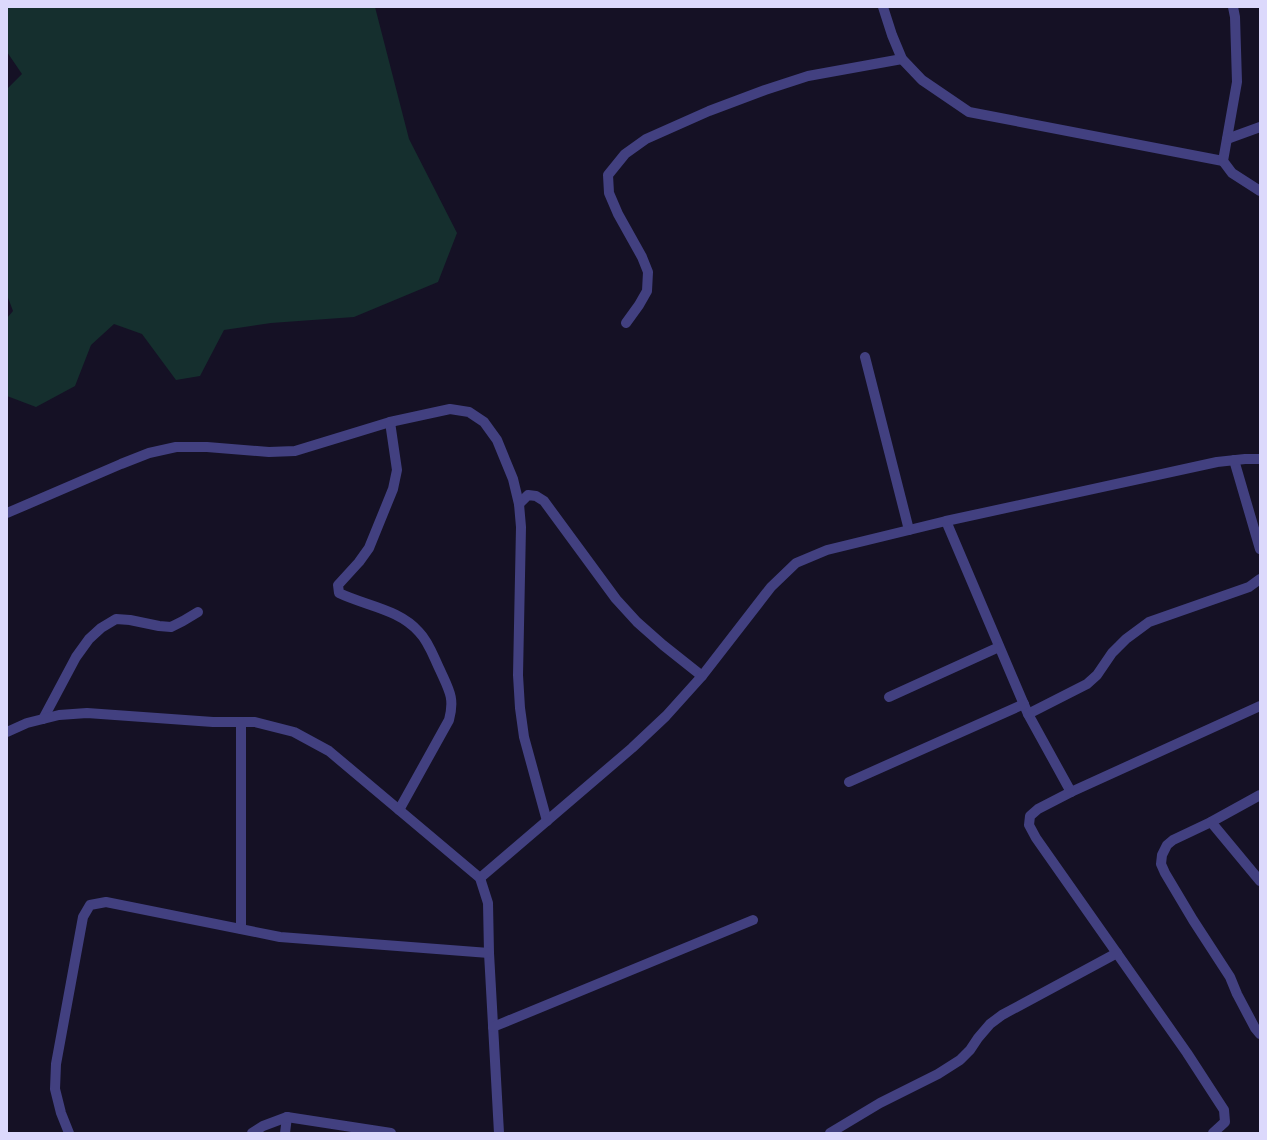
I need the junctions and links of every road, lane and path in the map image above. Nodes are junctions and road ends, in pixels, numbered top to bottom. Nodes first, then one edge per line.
1 (883, 7) edge
2 (1233, 7) edge
3 (902, 59) junction
4 (1260, 126) edge
5 (1227, 139) junction
6 (1223, 161) junction
7 (1260, 191) edge
8 (626, 323) dead end
9 (865, 357) dead end
10 (390, 422) junction
11 (1260, 459) edge
12 (1234, 460) junction
13 (519, 504) junction
14 (7, 513) edge
15 (946, 521) junction
16 (909, 530) junction
17 (1260, 549) edge
18 (1260, 579) edge
19 (198, 612) dead end
20 (999, 647) junction
21 (702, 676) junction
22 (890, 697) dead end
23 (1260, 706) edge
24 (1026, 709) junction
25 (43, 719) junction
26 (242, 722) junction
27 (7, 732) edge
28 (848, 782) dead end
29 (1071, 792) junction
30 (1260, 795) edge
31 (399, 810) junction
32 (547, 821) junction
33 (1211, 822) junction
34 (480, 878) junction
35 (1260, 881) edge
36 (753, 920) dead end
37 (241, 929) junction
38 (489, 953) junction
39 (1117, 953) junction
40 (493, 1027) junction
41 (1260, 1034) edge
42 (287, 1117) junction
43 (70, 1133) edge
44 (252, 1133) edge
45 (285, 1133) edge
46 (391, 1133) edge
47 (499, 1133) edge
48 (830, 1133) edge
49 (1213, 1133) edge

1 - 3 street
2 - 5 street
3 - 6 street
3 - 8 street
4 - 5 street
5 - 6 street
6 - 7 street
9 - 16 street
10 - 13 street
10 - 14 street
10 - 31 street
11 - 12 street
12 - 15 street
12 - 17 street
13 - 21 street
13 - 32 street
15 - 16 street
15 - 20 street
16 - 21 street
18 - 24 street
19 - 25 street
20 - 22 street
20 - 24 street
21 - 32 street
23 - 29 street
24 - 28 street
24 - 29 street
25 - 26 street
25 - 27 street
26 - 31 street
26 - 37 street
29 - 39 street
30 - 33 street
31 - 34 street
32 - 34 street
33 - 35 street
33 - 41 street
34 - 38 street
36 - 40 street
37 - 38 street
37 - 43 street
38 - 40 street
39 - 48 street
39 - 49 street
40 - 47 street
42 - 44 street
42 - 45 street
42 - 46 street

